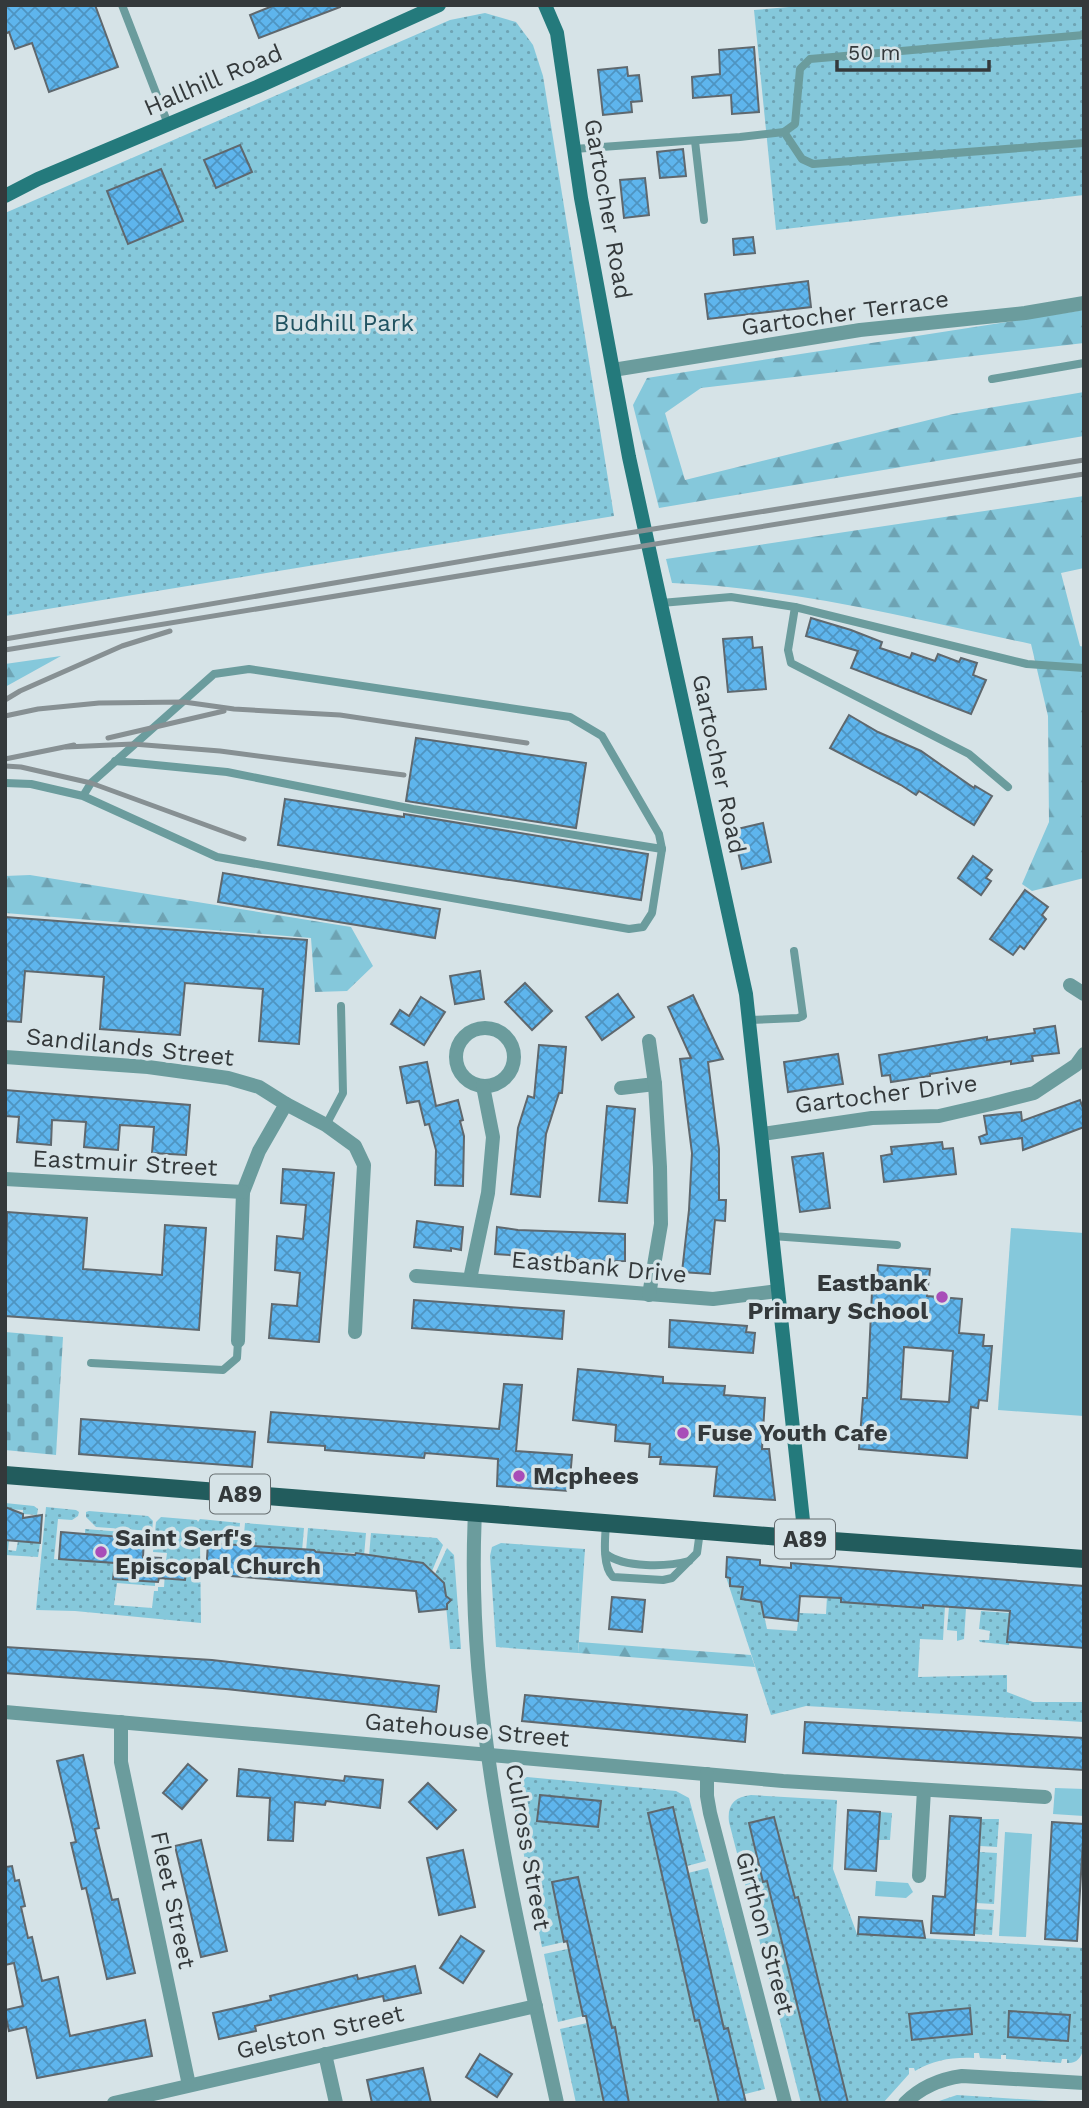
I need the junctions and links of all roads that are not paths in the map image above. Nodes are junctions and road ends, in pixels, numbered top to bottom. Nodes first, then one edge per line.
1 (122, 5) edge
2 (439, 5) edge
3 (545, 5) edge
4 (1084, 35) edge
5 (168, 124) junction
6 (785, 132) junction
7 (695, 141) junction
8 (1084, 143) edge
9 (574, 149) junction
10 (5, 196) edge
11 (704, 220) dead end
12 (1084, 303) edge
13 (1084, 363) edge
14 (613, 370) junction
15 (992, 379) dead end
16 (661, 603) junction
17 (795, 607) junction
18 (1084, 668) edge
19 (115, 761) junction
20 (5, 783) edge
21 (1008, 787) dead end
22 (83, 796) junction
23 (662, 849) junction
24 (794, 951) dead end
25 (1070, 985) dead end
26 (1084, 994) edge
27 (341, 1006) dead end
28 (749, 1020) junction
29 (649, 1041) dead end
30 (1084, 1054) edge
31 (5, 1057) edge
32 (655, 1084) junction
33 (483, 1086) junction
34 (621, 1088) dead end
35 (286, 1104) junction
36 (326, 1125) junction
37 (762, 1133) junction
38 (5, 1179) edge
39 (243, 1192) junction
40 (772, 1236) junction
41 (897, 1245) dead end
42 (416, 1276) dead end
43 (470, 1279) junction
44 (778, 1291) junction
45 (649, 1295) junction
46 (355, 1332) dead end
47 (237, 1341) joint
48 (91, 1363) dead end
49 (5, 1475) edge
50 (475, 1513) junction
51 (606, 1524) junction
52 (700, 1531) junction
53 (805, 1539) junction
54 (606, 1554) junction
55 (1084, 1559) edge
56 (692, 1560) junction
57 (5, 1712) edge
58 (121, 1722) junction
59 (488, 1754) junction
60 (707, 1774) junction
61 (924, 1790) junction
62 (1045, 1797) dead end
63 (919, 1876) dead end
64 (536, 2006) junction
65 (325, 2054) junction
66 (1084, 2083) edge
67 (189, 2085) junction
68 (114, 2103) edge
69 (336, 2103) edge
70 (557, 2103) edge
71 (785, 2103) edge
72 (905, 2103) edge

1 - 5 lane
2 - 5 main road, Hallhill Road
3 - 9 main road, Gartocher Road
4 - 6 lane
5 - 10 main road, Hallhill Road
6 - 7 lane
6 - 8 lane
7 - 9 lane
7 - 11 lane
9 - 14 main road, Gartocher Road
12 - 14 street, Gartocher Terrace
13 - 15 lane
14 - 16 main road, Gartocher Road
16 - 17 lane
16 - 28 main road, Gartocher Road
17 - 18 lane
17 - 21 lane
19 - 22 lane
19 - 23 lane
19 - 23 lane
20 - 22 lane
22 - 23 lane
24 - 28 lane
25 - 26 street
27 - 36 lane
28 - 37 main road, Gartocher Road
29 - 32 street
30 - 37 street, Gartocher Drive
31 - 35 street, Sandilands Street
32 - 34 street
32 - 45 street
33 - 33 street
33 - 43 street
35 - 36 street, Sandilands Street
35 - 39 street
36 - 46 street, Sandilands Street
37 - 40 main road, Gartocher Road
38 - 39 street, Eastmuir Street
39 - 47 street
40 - 41 lane
40 - 44 main road, Gartocher Road
42 - 43 street, Eastbank Drive
43 - 45 street, Eastbank Drive
44 - 45 street, Eastbank Drive
44 - 53 main road, Gartocher Road
47 - 48 lane
49 - 50 main road, A89
50 - 51 main road, A89
50 - 59 street, Culross Street
51 - 52 main road, A89
51 - 54 lane
52 - 53 main road, A89
52 - 56 lane
53 - 55 main road, A89
54 - 56 lane
54 - 56 lane
57 - 58 street, Gatehouse Street
58 - 59 street, Gatehouse Street
58 - 67 street, Fleet Street
59 - 60 street, Gatehouse Street
59 - 64 street, Culross Street
60 - 61 street, Gatehouse Street
60 - 71 street, Girthon Street
61 - 62 street, Gatehouse Street
61 - 63 street
64 - 65 street, Gelston Street
64 - 70 street, Culross Street
65 - 67 street, Gelston Street
65 - 69 street
66 - 72 street
67 - 68 street, Gelston Street

